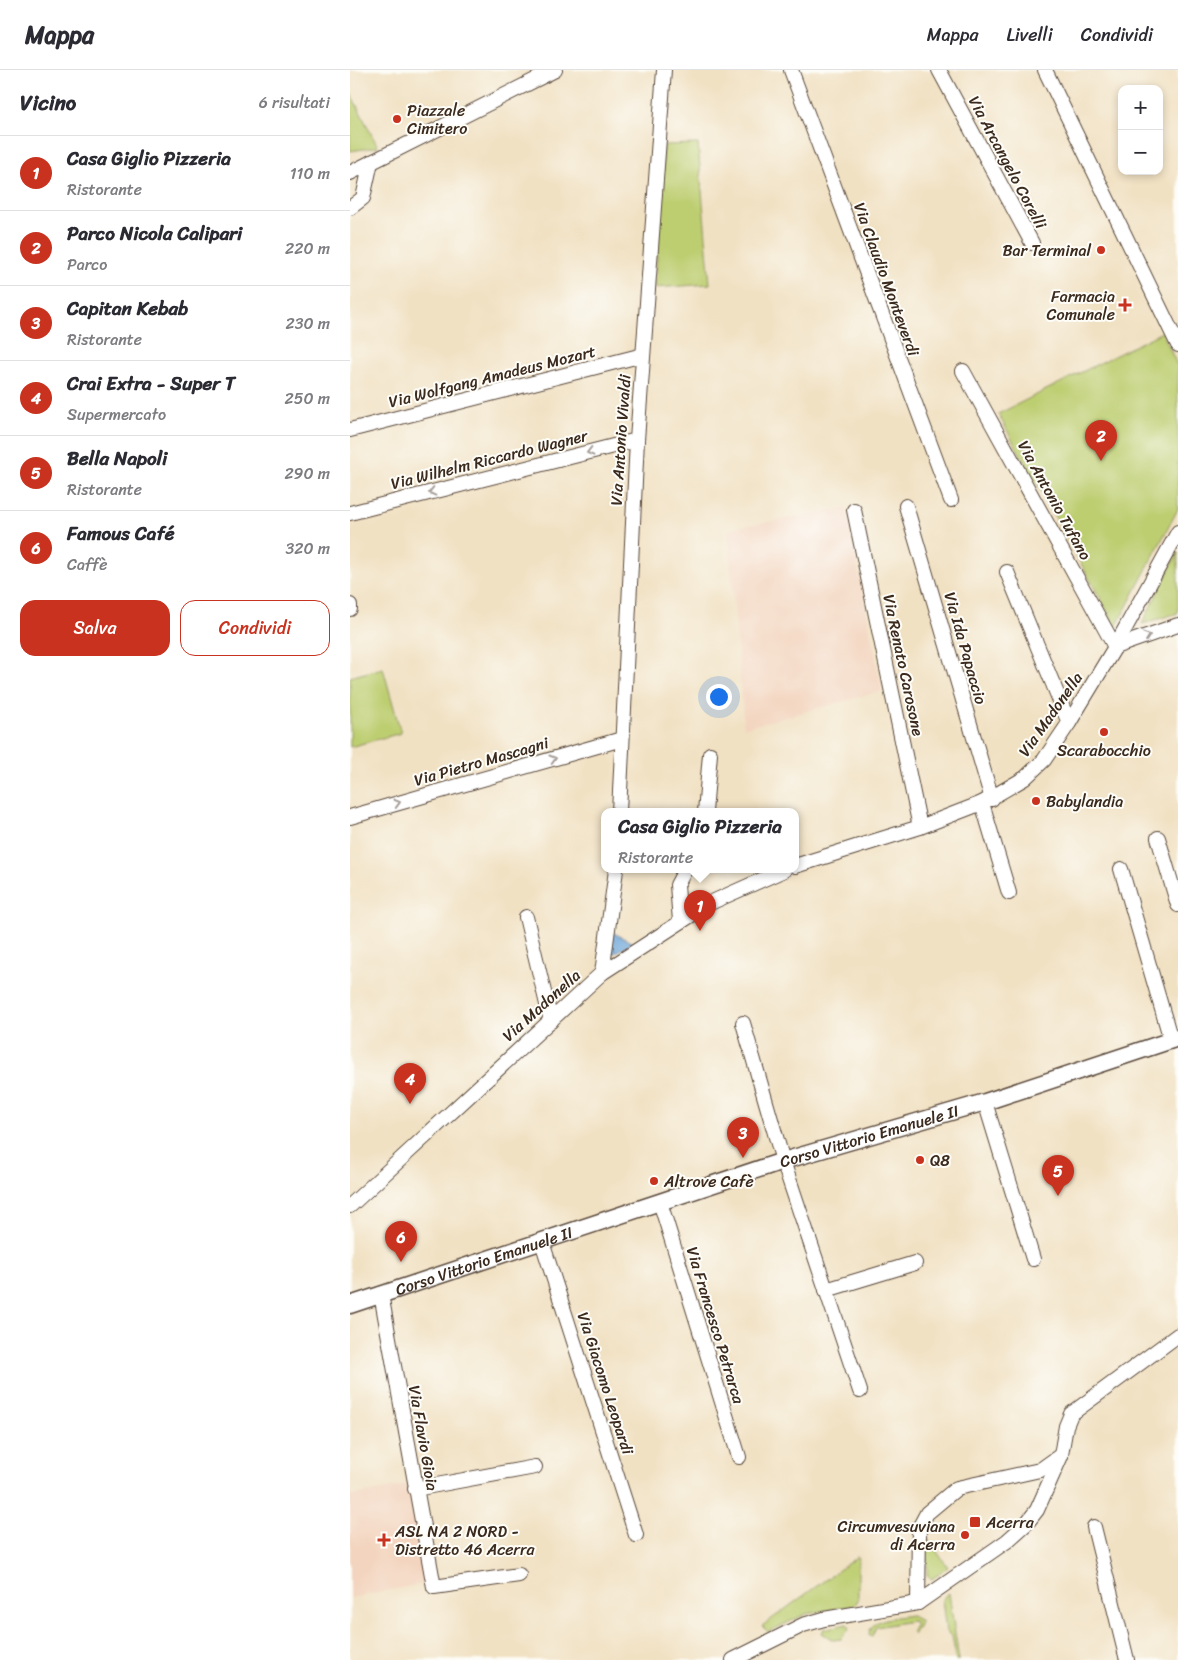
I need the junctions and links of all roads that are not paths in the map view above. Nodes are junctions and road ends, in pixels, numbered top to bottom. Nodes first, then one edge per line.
1 (554, 70) edge
2 (664, 70) edge
3 (791, 70) edge
4 (939, 70) edge
5 (1045, 70) edge
6 (371, 162) junction
7 (350, 173) edge
8 (350, 208) edge
9 (1032, 243) dead end
10 (1178, 345) edge
11 (643, 355) junction
12 (963, 371) dead end
13 (350, 430) edge
14 (637, 440) junction
15 (951, 500) dead end
16 (906, 506) dead end
17 (854, 510) dead end
18 (350, 512) edge
19 (1178, 532) edge
20 (1007, 572) dead end
21 (350, 605) edge
22 (350, 609) edge
23 (1178, 626) edge
24 (1115, 647) junction
25 (1069, 723) junction
26 (622, 739) junction
27 (710, 754) dead end
28 (987, 801) junction
29 (619, 808) edge
30 (705, 808) edge
31 (350, 817) edge
32 (920, 827) junction
33 (1158, 838) dead end
34 (799, 865) edge
35 (1121, 869) dead end
36 (616, 873) edge
37 (683, 873) edge
38 (777, 873) edge
39 (1009, 892) dead end
40 (1178, 905) edge
41 (526, 917) dead end
42 (680, 921) junction
43 (602, 973) junction
44 (551, 1021) junction
45 (743, 1023) dead end
46 (1174, 1039) edge
47 (985, 1102) junction
48 (783, 1161) junction
49 (660, 1202) junction
50 (350, 1206) edge
51 (542, 1242) junction
52 (1033, 1260) dead end
53 (915, 1263) dead end
54 (826, 1290) junction
55 (381, 1294) junction
56 (353, 1303) edge
57 (1178, 1335) edge
58 (860, 1391) dead end
59 (1061, 1455) junction
60 (739, 1458) dead end
61 (535, 1467) dead end
62 (415, 1489) junction
63 (1094, 1527) dead end
64 (636, 1535) dead end
65 (519, 1575) dead end
66 (918, 1603) junction
67 (733, 1660) edge
68 (1127, 1660) edge

1 - 6 street
2 - 11 street, Via Antonio Vivaldi
3 - 15 street, Via Claudio Monteverdi
4 - 9 street, Via Arcangelo Corelli
5 - 10 street
6 - 7 street
6 - 8 street
11 - 13 street, Via Wolfgang Amadeus Mozart
11 - 14 street, Via Antonio Vivaldi
12 - 24 street, Via Antonio Tufano
14 -> 18 street, Via Wilhelm Riccardo Wagner
14 - 26 street, Via Antonio Vivaldi
16 - 28 street, Via Ida Papaccio
17 - 32 street, Via Renato Carosone
19 - 24 street, Via Madonella
20 - 25 street
21 - 22 street
24 -> 23 street
24 - 25 street, Via Madonella
25 - 28 street, Via Madonella
26 - 29 street, Via Antonio Vivaldi
31 -> 26 street, Via Pietro Mascagni
27 - 30 street
28 - 32 street, Via Madonella
28 - 39 street, Via Ida Papaccio
32 - 34 street, Via Madonella
33 - 40 street
35 - 46 street
36 - 43 street
37 - 42 street
38 - 42 street, Via Madonella
41 - 44 street
42 - 43 street, Via Madonella
43 - 44 street, Via Madonella
44 - 50 street, Via Madonella
45 - 48 street
46 - 47 main road, Corso Vittorio Emanuele II
47 - 48 main road, Corso Vittorio Emanuele II
47 - 52 street
48 - 49 main road, Corso Vittorio Emanuele II
48 - 54 street
49 - 51 main road, Corso Vittorio Emanuele II
49 - 60 street, Via Francesco Petrarca
51 - 55 main road, Corso Vittorio Emanuele II
51 - 64 street, Via Giacomo Leopardi
53 - 54 street
54 - 58 street
55 - 56 main road, Corso Vittorio Emanuele II
55 - 62 street, Via Flavio Gioia
57 - 59 street
59 - 66 street
59 - 66 street
61 - 62 street
62 - 65 street, Via Flavio Gioia
63 - 68 street
66 - 67 street

